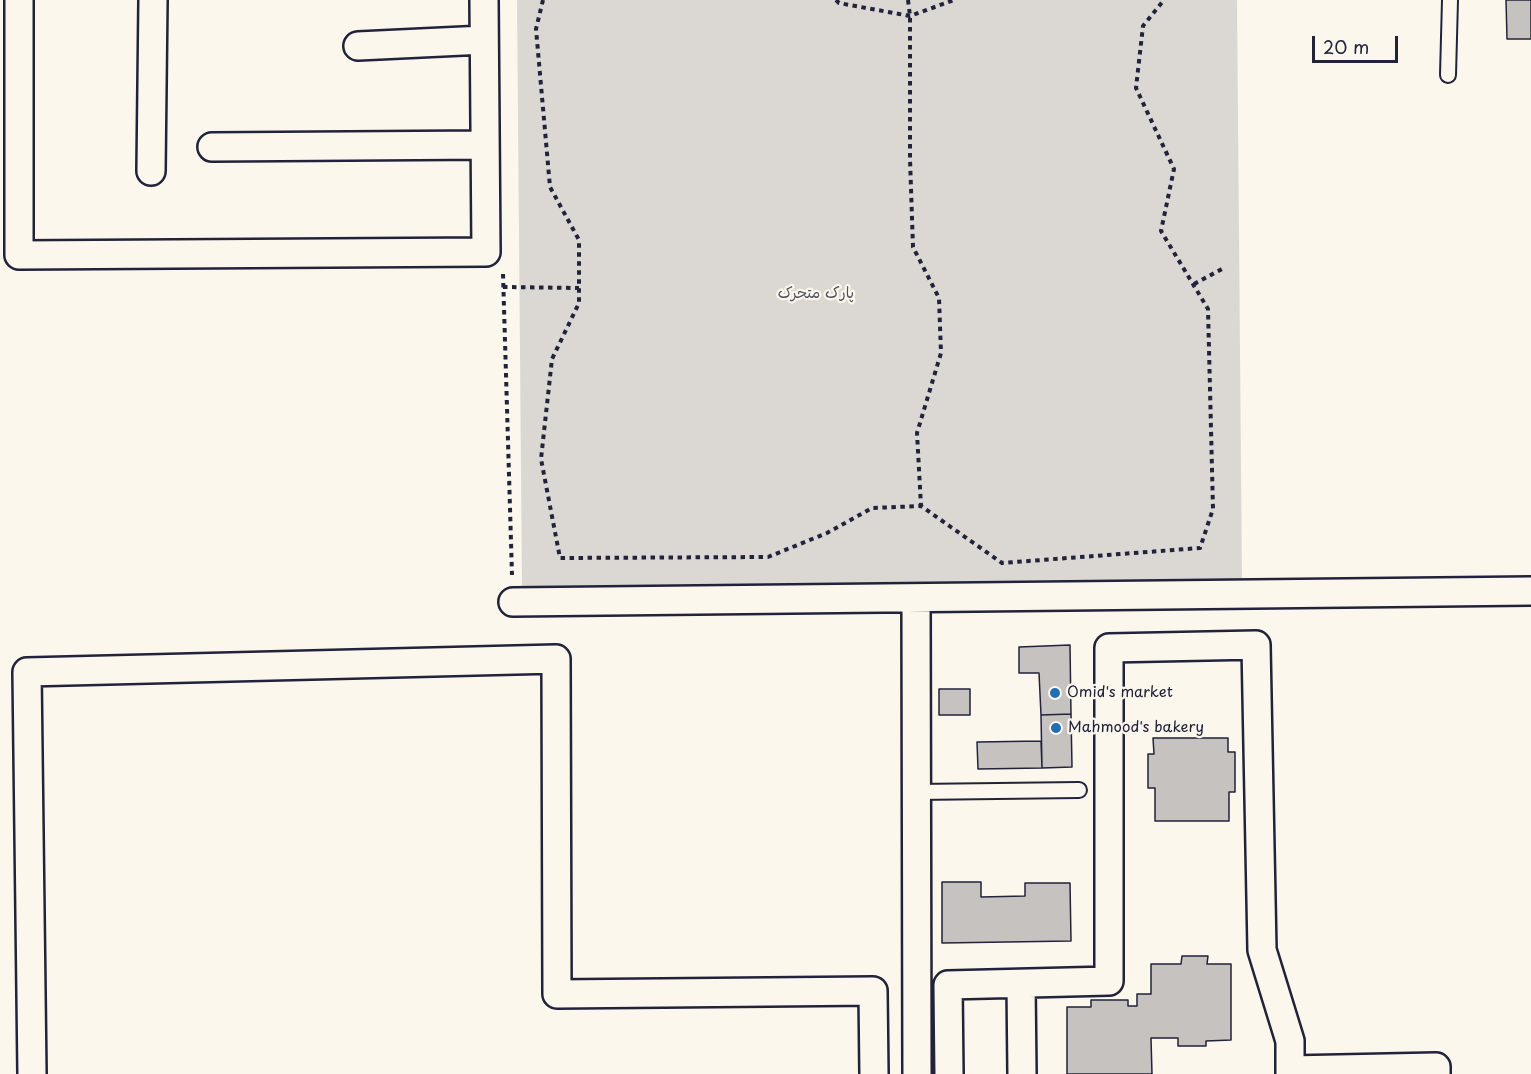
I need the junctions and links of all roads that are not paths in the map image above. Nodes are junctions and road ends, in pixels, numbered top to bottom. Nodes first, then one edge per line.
1 (19, 0) edge
2 (153, 0) edge
3 (483, 0) edge
4 (1450, 0) edge
5 (484, 40) junction
6 (358, 46) dead end
7 (1448, 75) dead end
8 (485, 145) junction
9 (212, 147) dead end
10 (151, 171) dead end
11 (1531, 591) edge
12 (916, 598) junction
13 (513, 602) road end
14 (1079, 790) dead end
15 (916, 792) junction
16 (1021, 984) junction
17 (1290, 1072) edge
18 (32, 1074) edge
19 (874, 1074) edge
20 (917, 1074) edge
21 (949, 1074) edge
22 (1022, 1074) edge
23 (1436, 1074) edge

1 - 8 street
2 - 10 street
3 - 5 street
4 - 7 lane
5 - 6 street
5 - 8 street
8 - 9 street
11 - 12 street
12 - 13 street
12 - 15 street
14 - 15 lane
15 - 20 street
16 - 17 street
16 - 21 street
16 - 22 street
17 - 23 street
18 - 19 street

